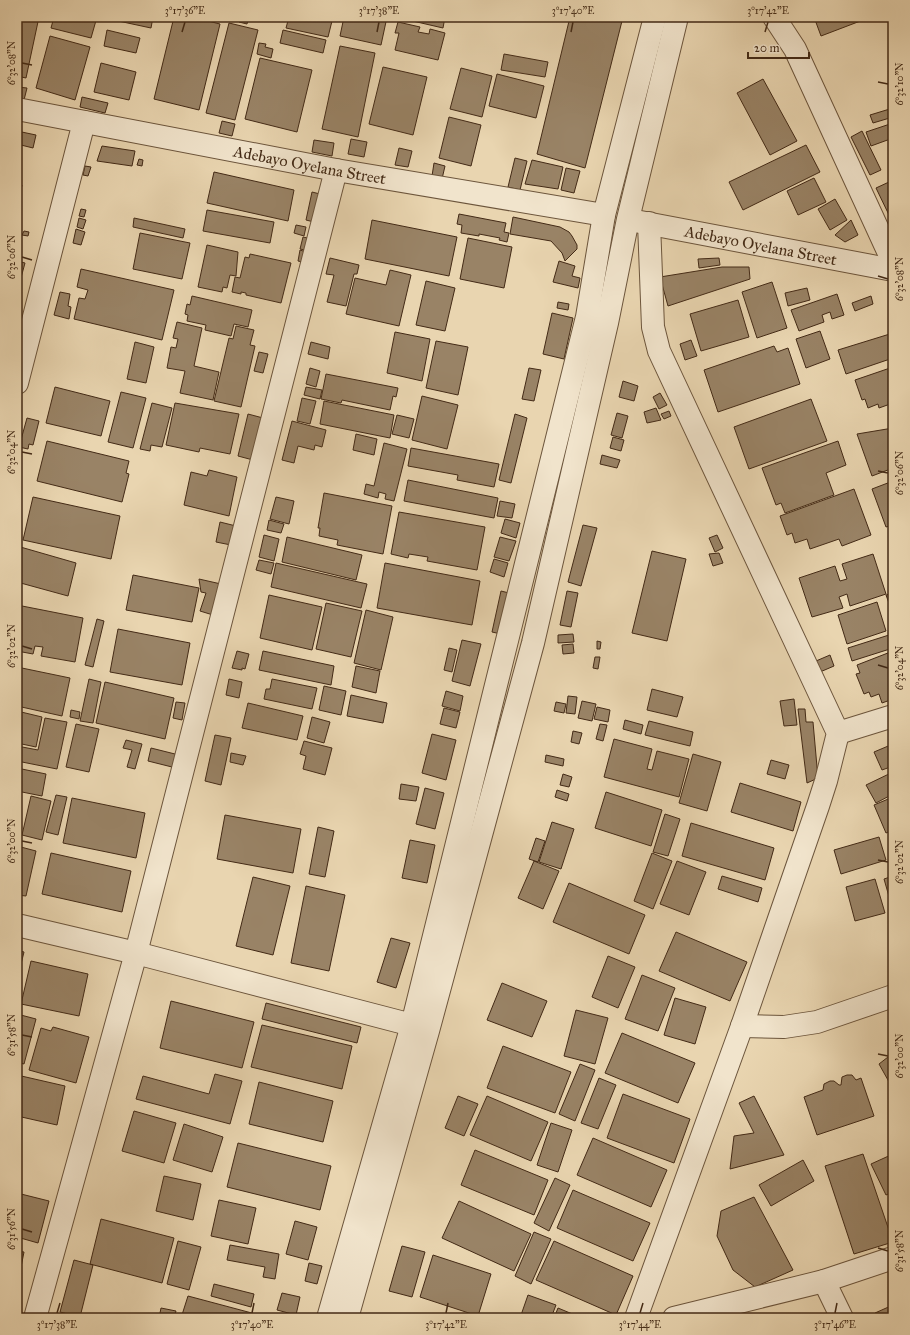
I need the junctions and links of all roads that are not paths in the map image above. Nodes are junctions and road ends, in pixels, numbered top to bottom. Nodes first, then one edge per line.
1 (655, 17) edge
2 (677, 17) edge
3 (774, 17) edge
4 (17, 109) edge
5 (84, 122) junction
6 (336, 170) junction
7 (604, 215) junction
8 (628, 220) junction
9 (650, 223) junction
10 (893, 262) edge
11 (893, 270) edge
12 (17, 383) edge
13 (893, 716) edge
14 (838, 733) junction
15 (482, 742) junction
16 (504, 748) junction
17 (17, 925) edge
18 (136, 953) junction
19 (893, 996) edge
20 (412, 1026) junction
21 (742, 1026) junction
22 (893, 1258) edge
23 (824, 1281) junction
24 (35, 1318) edge
25 (328, 1318) edge
26 (346, 1318) edge
27 (636, 1318) edge
28 (674, 1318) edge
29 (842, 1318) edge

1 - 7 street
2 - 8 street
3 - 10 street
4 - 5 street, Adebayo Oyelana Street
5 - 6 street, Adebayo Oyelana Street
5 - 12 street
6 - 7 street, Adebayo Oyelana Street
6 - 18 street
7 - 15 street
8 - 9 street, Adebayo Oyelana Street
8 - 16 street
9 - 11 street, Adebayo Oyelana Street
9 - 14 street
13 - 14 street
14 - 21 street
15 - 16 street
15 - 20 street
16 - 26 street
17 - 18 street
18 - 20 street
18 - 24 street
19 - 21 street
20 - 25 street
21 - 27 street
22 - 23 street
23 - 28 street
23 - 29 street

